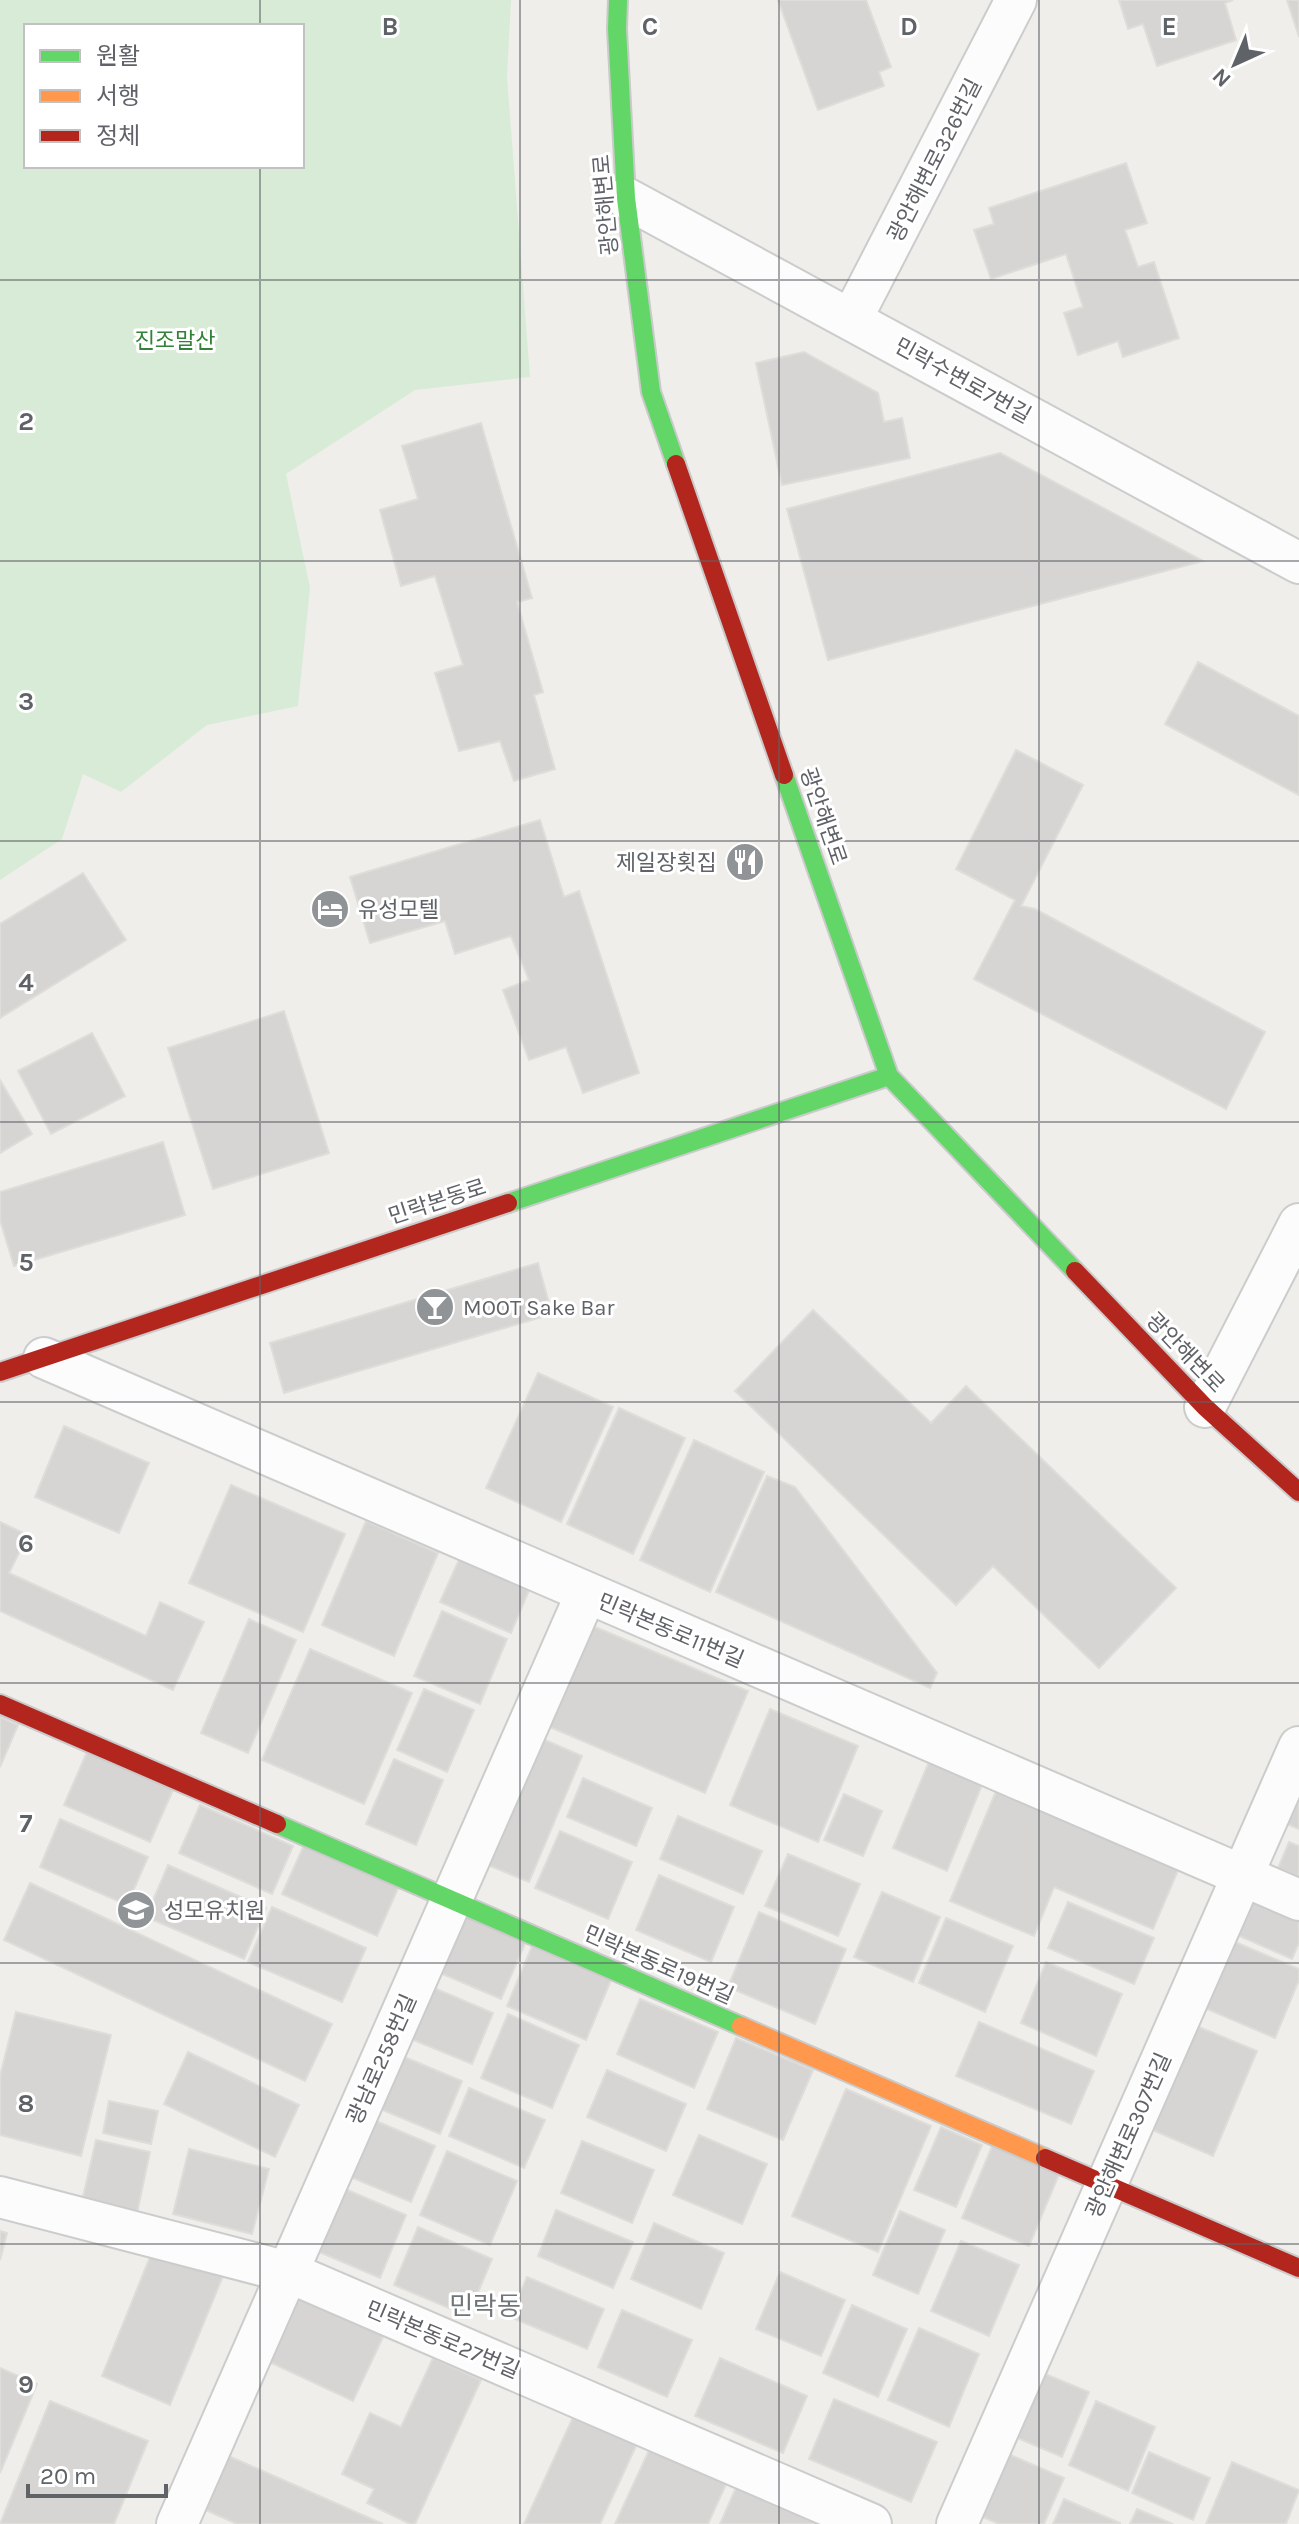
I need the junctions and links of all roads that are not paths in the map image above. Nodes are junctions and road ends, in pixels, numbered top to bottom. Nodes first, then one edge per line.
1 (618, 0) edge
2 (1016, 0) edge
3 (626, 198) junction
4 (851, 320) junction
5 (1299, 563) edge
6 (889, 1076) junction
7 (1299, 1224) edge
8 (44, 1358) junction
9 (0, 1372) edge
10 (1205, 1407) junction
11 (1299, 1492) edge
12 (586, 1594) junction
13 (0, 1704) edge
14 (1299, 1747) edge
15 (1242, 1876) junction
16 (451, 1900) junction
17 (1299, 1900) edge
18 (1106, 2185) junction
19 (0, 2197) edge
20 (1299, 2268) edge
21 (288, 2272) junction
22 (177, 2524) edge
23 (871, 2524) edge
24 (957, 2524) edge

1 - 3 main road, 광안해변로
2 - 4 street, 광안해변로326번길
3 - 4 street, 민락수변로7번길
3 - 6 main road, 광안해변로
4 - 5 street, 민락수변로7번길
6 - 8 main road, 민락본동로
6 - 10 main road, 광안해변로
7 - 10 street
8 - 9 main road, 민락본동로
8 - 12 street, 민락본동로11번길
10 - 11 main road, 광안해변로
12 - 15 street, 민락본동로11번길
12 - 16 street, 광남로258번길
13 - 16 main road, 민락본동로19번길
14 - 15 street, 광안해변로307번길
15 - 17 street, 민락본동로11번길
15 - 18 street, 광안해변로307번길
16 - 18 main road, 민락본동로19번길
16 - 21 street, 광남로258번길
18 - 20 main road, 민락본동로19번길
18 - 24 street, 광안해변로307번길
19 - 21 street, 민락본동로27번길
21 - 22 street, 광남로258번길
21 - 23 street, 민락본동로27번길

